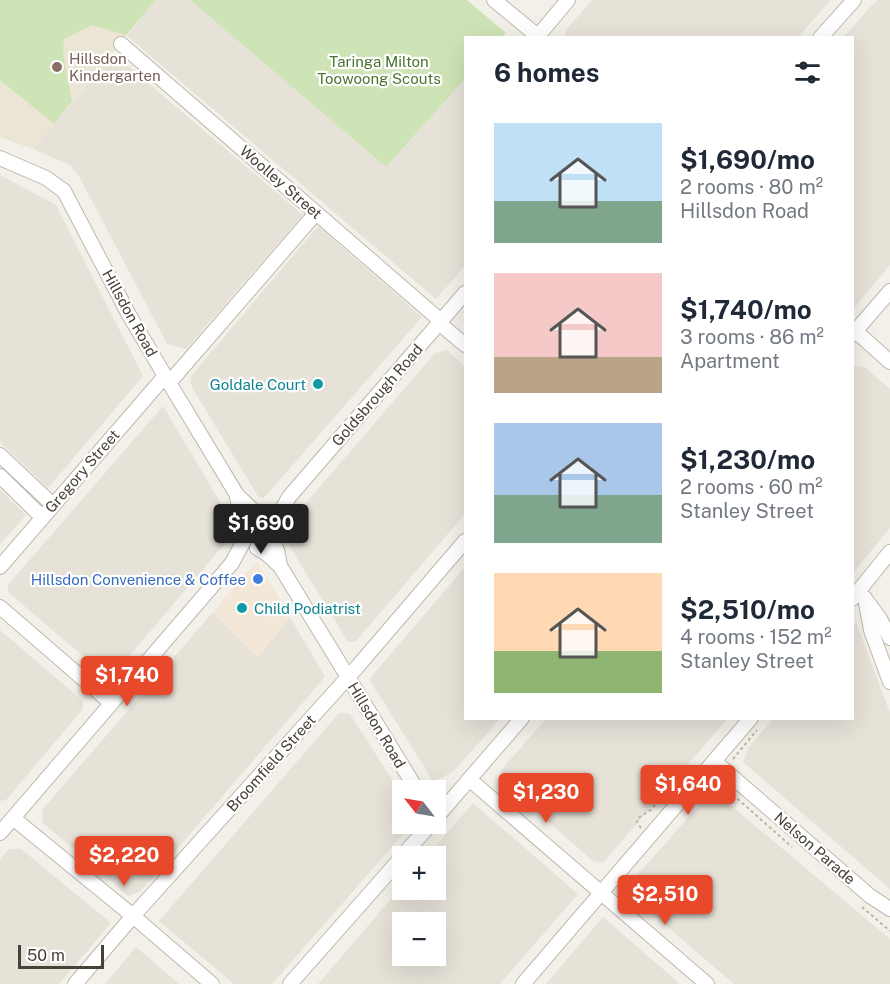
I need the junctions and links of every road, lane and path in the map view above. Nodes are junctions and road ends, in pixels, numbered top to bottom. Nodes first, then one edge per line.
1 (494, 0) edge
2 (568, 0) edge
3 (854, 0) edge
4 (538, 36) edge
5 (540, 36) edge
6 (822, 36) edge
7 (121, 44) dead end
8 (0, 158) edge
9 (316, 213) junction
10 (890, 291) edge
11 (464, 294) edge
12 (440, 322) junction
13 (854, 330) edge
14 (854, 332) edge
15 (464, 344) edge
16 (890, 362) edge
17 (167, 379) junction
18 (0, 455) edge
19 (0, 476) edge
20 (237, 495) junction
21 (289, 497) junction
22 (53, 505) junction
23 (259, 516) junction
24 (42, 517) junction
25 (249, 531) junction
26 (269, 534) junction
27 (464, 542) edge
28 (256, 548) junction
29 (890, 552) edge
30 (232, 563) junction
31 (280, 566) junction
32 (0, 567) edge
33 (859, 595) edge
34 (0, 607) edge
35 (890, 638) edge
36 (348, 677) junction
37 (890, 682) edge
38 (111, 703) junction
39 (520, 720) edge
40 (749, 720) edge
41 (714, 761) junction
42 (469, 779) junction
43 (411, 780) edge
44 (666, 792) dead end
45 (446, 805) edge
46 (5, 825) edge
47 (421, 834) edge
48 (649, 837) junction
49 (411, 846) edge
50 (392, 868) edge
51 (601, 892) junction
52 (890, 909) edge
53 (133, 916) junction
54 (75, 984) edge
55 (212, 984) edge
56 (290, 984) edge
57 (523, 984) edge
58 (707, 984) edge

1 - 4 street
2 - 5 street
3 - 6 street
7 - 9 street, Woolley Street
8 - 17 street, Hillsdon Road
9 - 12 street, Woolley Street
9 - 17 street, Gregory Street
10 - 13 street
11 - 12 street, Goldsbrough Road
12 - 15 street, Woolley Street
12 - 21 street, Goldsbrough Road
14 - 16 street
17 - 20 street, Hillsdon Road
17 - 22 street, Gregory Street
18 - 22 street
19 - 24 street
20 - 23 street, Hillsdon Road
20 - 25 street, Hillsdon Road
21 - 23 street, Goldsbrough Road
21 - 26 street, Goldsbrough Road
22 - 24 street, Gregory Street
23 - 25 street
23 - 26 street
24 - 32 street, Gregory Street
25 - 28 street
25 - 30 street
26 - 28 street
26 - 31 street, Hillsdon Road
27 - 36 street, Broomfield Street
28 - 30 street
28 - 31 street, Hillsdon Road
29 - 33 street
30 - 38 street
31 - 36 street, Hillsdon Road
33 - 35 street
33 - 37 street
34 - 38 street
36 - 43 street, Hillsdon Road
36 - 53 street, Broomfield Street
38 - 46 street
39 - 42 street
40 - 41 street
41 - 48 street
41 - 52 street, Nelson Parade
42 - 45 street
42 - 51 street
44 - 48 path
46 - 53 street
47 - 49 street
48 - 51 street
50 - 56 street
51 - 57 street
51 - 58 street
53 - 54 street, Broomfield Street
53 - 55 street

